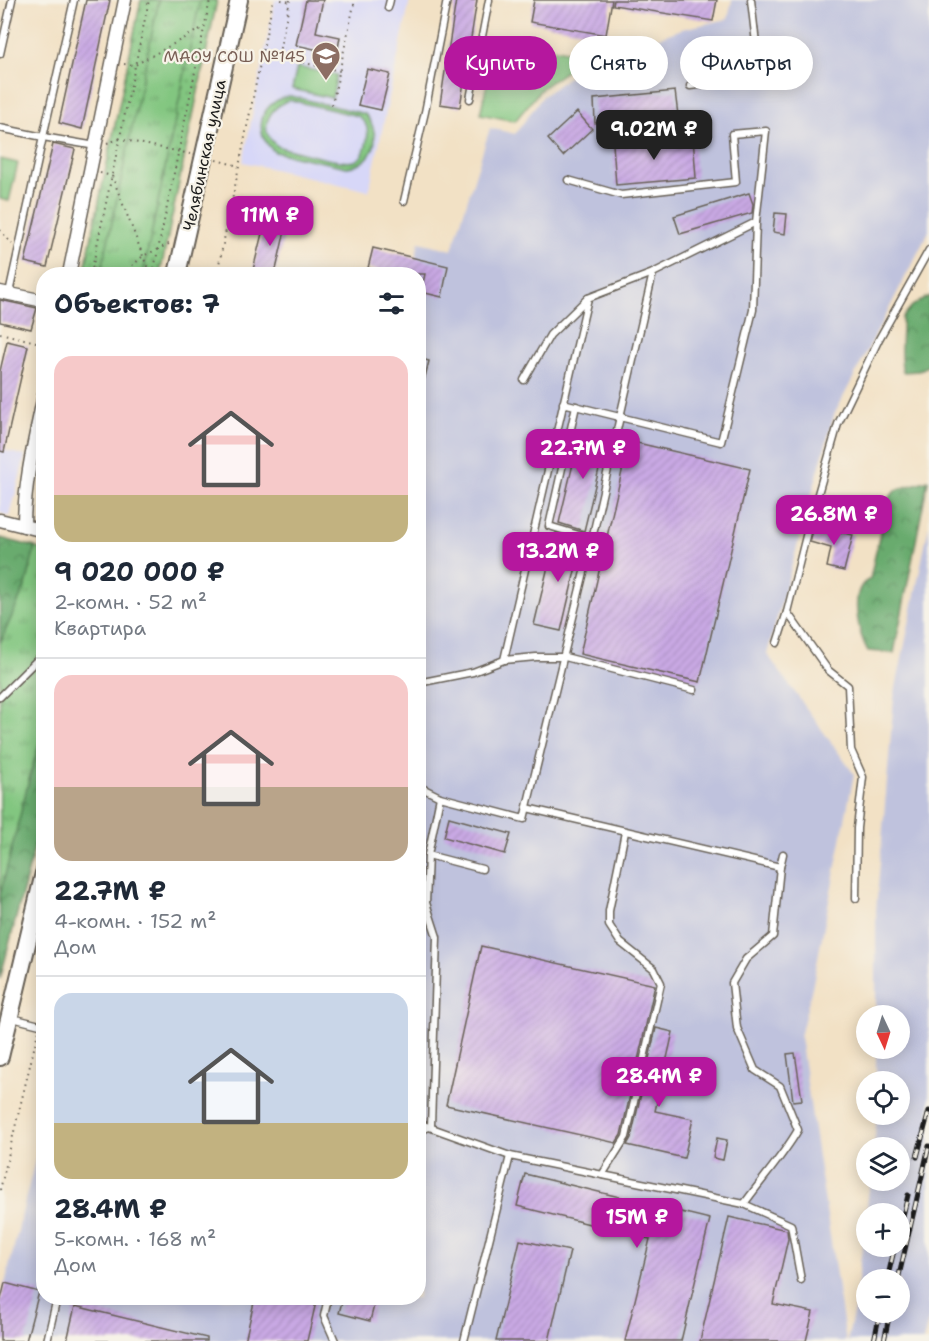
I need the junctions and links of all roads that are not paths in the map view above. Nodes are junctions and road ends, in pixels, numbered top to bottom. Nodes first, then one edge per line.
1 (12, 0) edge
2 (74, 0) edge
3 (126, 0) edge
4 (238, 0) edge
5 (390, 0) edge
6 (447, 0) edge
7 (489, 0) edge
8 (751, 0) edge
9 (388, 8) dead end
10 (755, 36) edge
11 (0, 54) edge
12 (470, 99) dead end
13 (0, 128) edge
14 (43, 137) junction
15 (96, 146) junction
16 (568, 180) dead end
17 (404, 201) dead end
18 (756, 222) junction
19 (929, 250) edge
20 (70, 267) edge
21 (179, 267) edge
22 (652, 273) junction
23 (4, 293) edge
24 (588, 298) junction
25 (36, 300) edge
26 (524, 380) dead end
27 (563, 403) junction
28 (576, 406) junction
29 (620, 416) junction
30 (36, 435) edge
31 (0, 520) edge
32 (24, 526) junction
33 (36, 529) edge
34 (592, 539) junction
35 (787, 612) junction
36 (777, 643) dead end
37 (565, 657) junction
38 (504, 660) junction
39 (36, 661) edge
40 (426, 681) edge
41 (694, 690) dead end
42 (0, 697) edge
43 (426, 790) edge
44 (440, 797) junction
45 (527, 808) junction
46 (625, 832) junction
47 (783, 854) dead end
48 (428, 855) junction
49 (780, 867) junction
50 (482, 869) dead end
51 (856, 898) dead end
52 (36, 906) edge
53 (9, 1017) junction
54 (36, 1025) edge
55 (2, 1039) edge
56 (0, 1056) edge
57 (426, 1125) edge
58 (431, 1126) junction
59 (426, 1128) edge
60 (510, 1156) junction
61 (602, 1175) junction
62 (744, 1204) junction
63 (801, 1280) dead end
64 (55, 1305) edge
65 (326, 1305) edge
66 (47, 1341) edge
67 (335, 1341) edge
68 (464, 1341) edge

1 - 11 lane
2 - 14 lane
3 - 15 street
4 - 21 street, Челябинская улица
5 - 9 lane
6 - 17 lane
7 - 12 lane
8 - 10 lane
13 - 14 lane
14 - 15 lane
14 - 23 lane
15 - 20 street
16 - 18 lane
18 - 22 lane
18 - 29 lane
19 - 35 lane
22 - 24 lane
22 - 29 lane
23 - 25 street
24 - 26 lane
24 - 27 lane
27 - 28 lane
27 - 38 lane
28 - 29 lane
28 - 34 lane
29 - 34 lane
30 - 32 street
31 - 32 street
32 - 33 street
34 - 37 lane
35 - 36 lane
35 - 51 lane
37 - 38 lane
37 - 41 lane
37 - 45 lane
38 - 40 lane
39 - 42 lane
43 - 44 lane
44 - 45 lane
44 - 48 lane
45 - 46 lane
46 - 49 lane
46 - 61 lane
47 - 49 lane
48 - 50 lane
48 - 58 lane
49 - 62 lane
52 - 53 street
53 - 54 lane
53 - 55 street
55 - 56 street
57 - 58 lane
58 - 59 lane
58 - 60 lane
60 - 61 lane
60 - 68 lane
61 - 62 lane
62 - 63 lane
64 - 66 lane
65 - 67 lane

